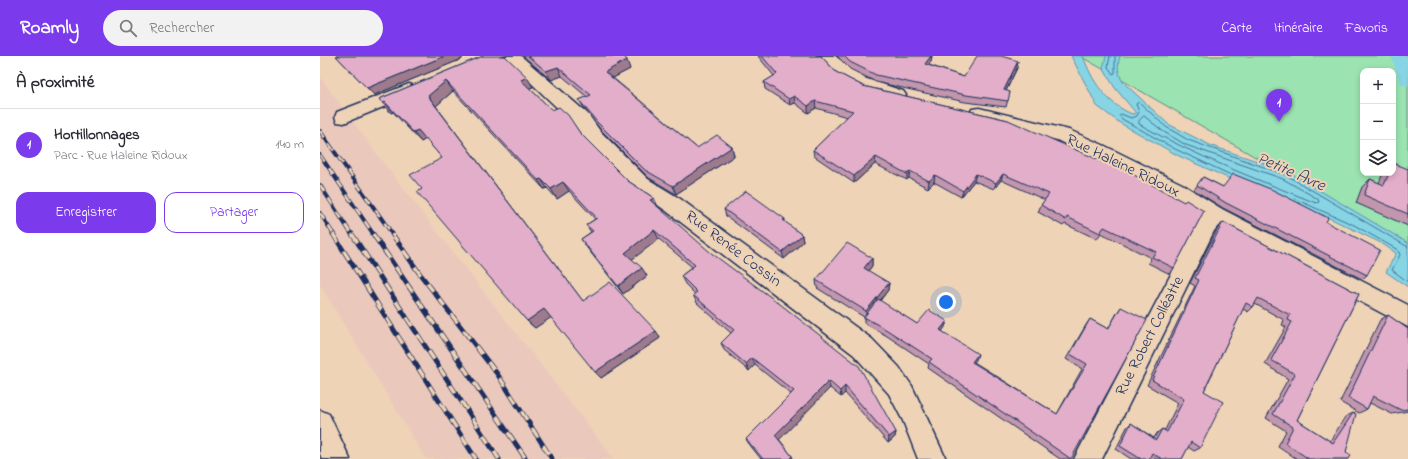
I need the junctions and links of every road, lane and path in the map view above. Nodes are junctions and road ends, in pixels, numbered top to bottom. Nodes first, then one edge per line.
1 (511, 56) edge
2 (825, 56) edge
3 (425, 84) edge
4 (914, 100) edge
5 (960, 110) edge
6 (344, 117) dead end
7 (1215, 215) junction
8 (1408, 317) edge
9 (320, 423) edge
10 (336, 459) edge
11 (932, 459) edge
12 (1088, 459) edge

1 - 11 street, Rue Renée Cossin
2 - 4 street
3 - 6 street
5 - 7 street, Rue Haleine Ridoux
7 - 8 street, Rue Haleine Ridoux
7 - 12 street, Rue Robert Colléatte
9 - 10 street

